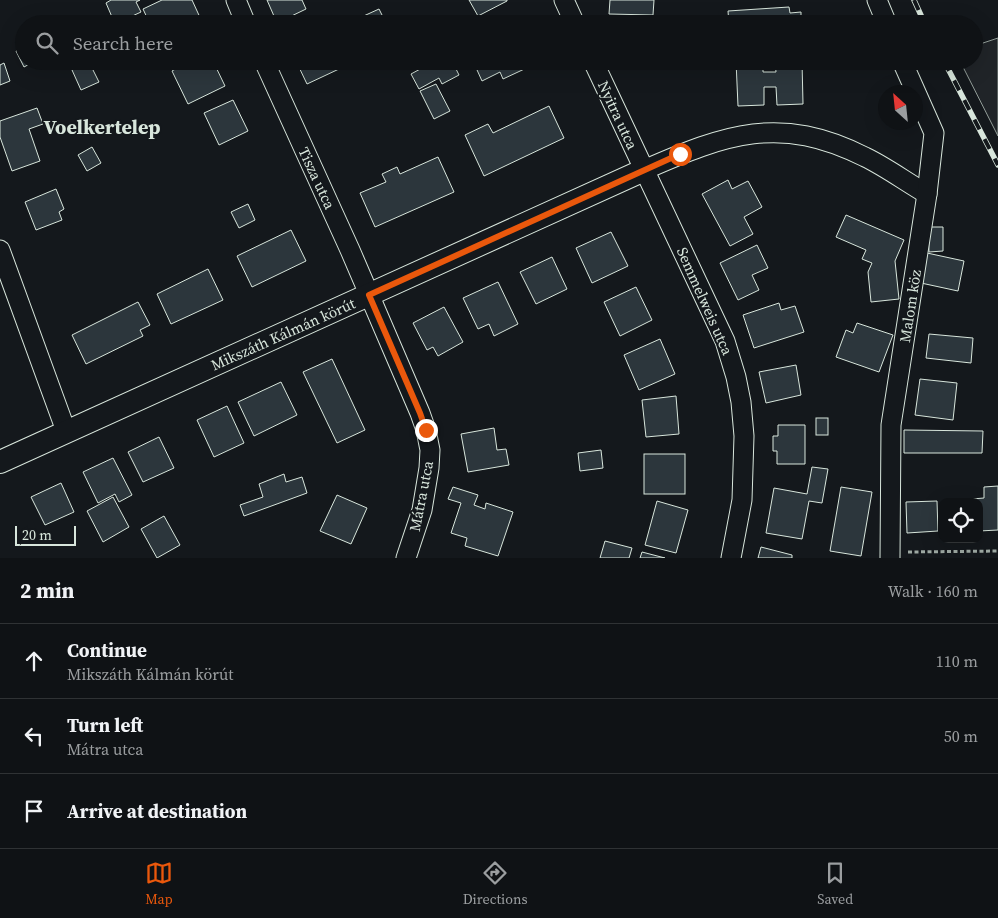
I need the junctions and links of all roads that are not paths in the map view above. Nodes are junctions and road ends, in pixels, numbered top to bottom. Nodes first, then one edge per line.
1 (236, 0) edge
2 (564, 0) edge
3 (877, 0) edge
4 (242, 15) edge
5 (571, 15) edge
6 (883, 15) edge
7 (268, 70) edge
8 (597, 70) edge
9 (906, 70) edge
10 (644, 170) junction
11 (927, 194) junction
12 (0, 250) edge
13 (369, 295) junction
14 (66, 431) junction
15 (0, 462) edge
16 (890, 555) edge
17 (406, 558) edge
18 (731, 558) edge

1 - 4 street
2 - 5 street
3 - 6 street
7 - 13 street, Tisza utca
8 - 10 street, Nyitra utca
9 - 11 street, Malom köz
10 - 11 street, Mikszáth Kálmán körút
10 - 13 street, Mikszáth Kálmán körút
10 - 18 street, Semmelweis utca
11 - 16 street, Malom köz
12 - 14 street
13 - 14 street, Mikszáth Kálmán körút
13 - 17 street, Mátra utca
14 - 15 street, Mikszáth Kálmán körút

